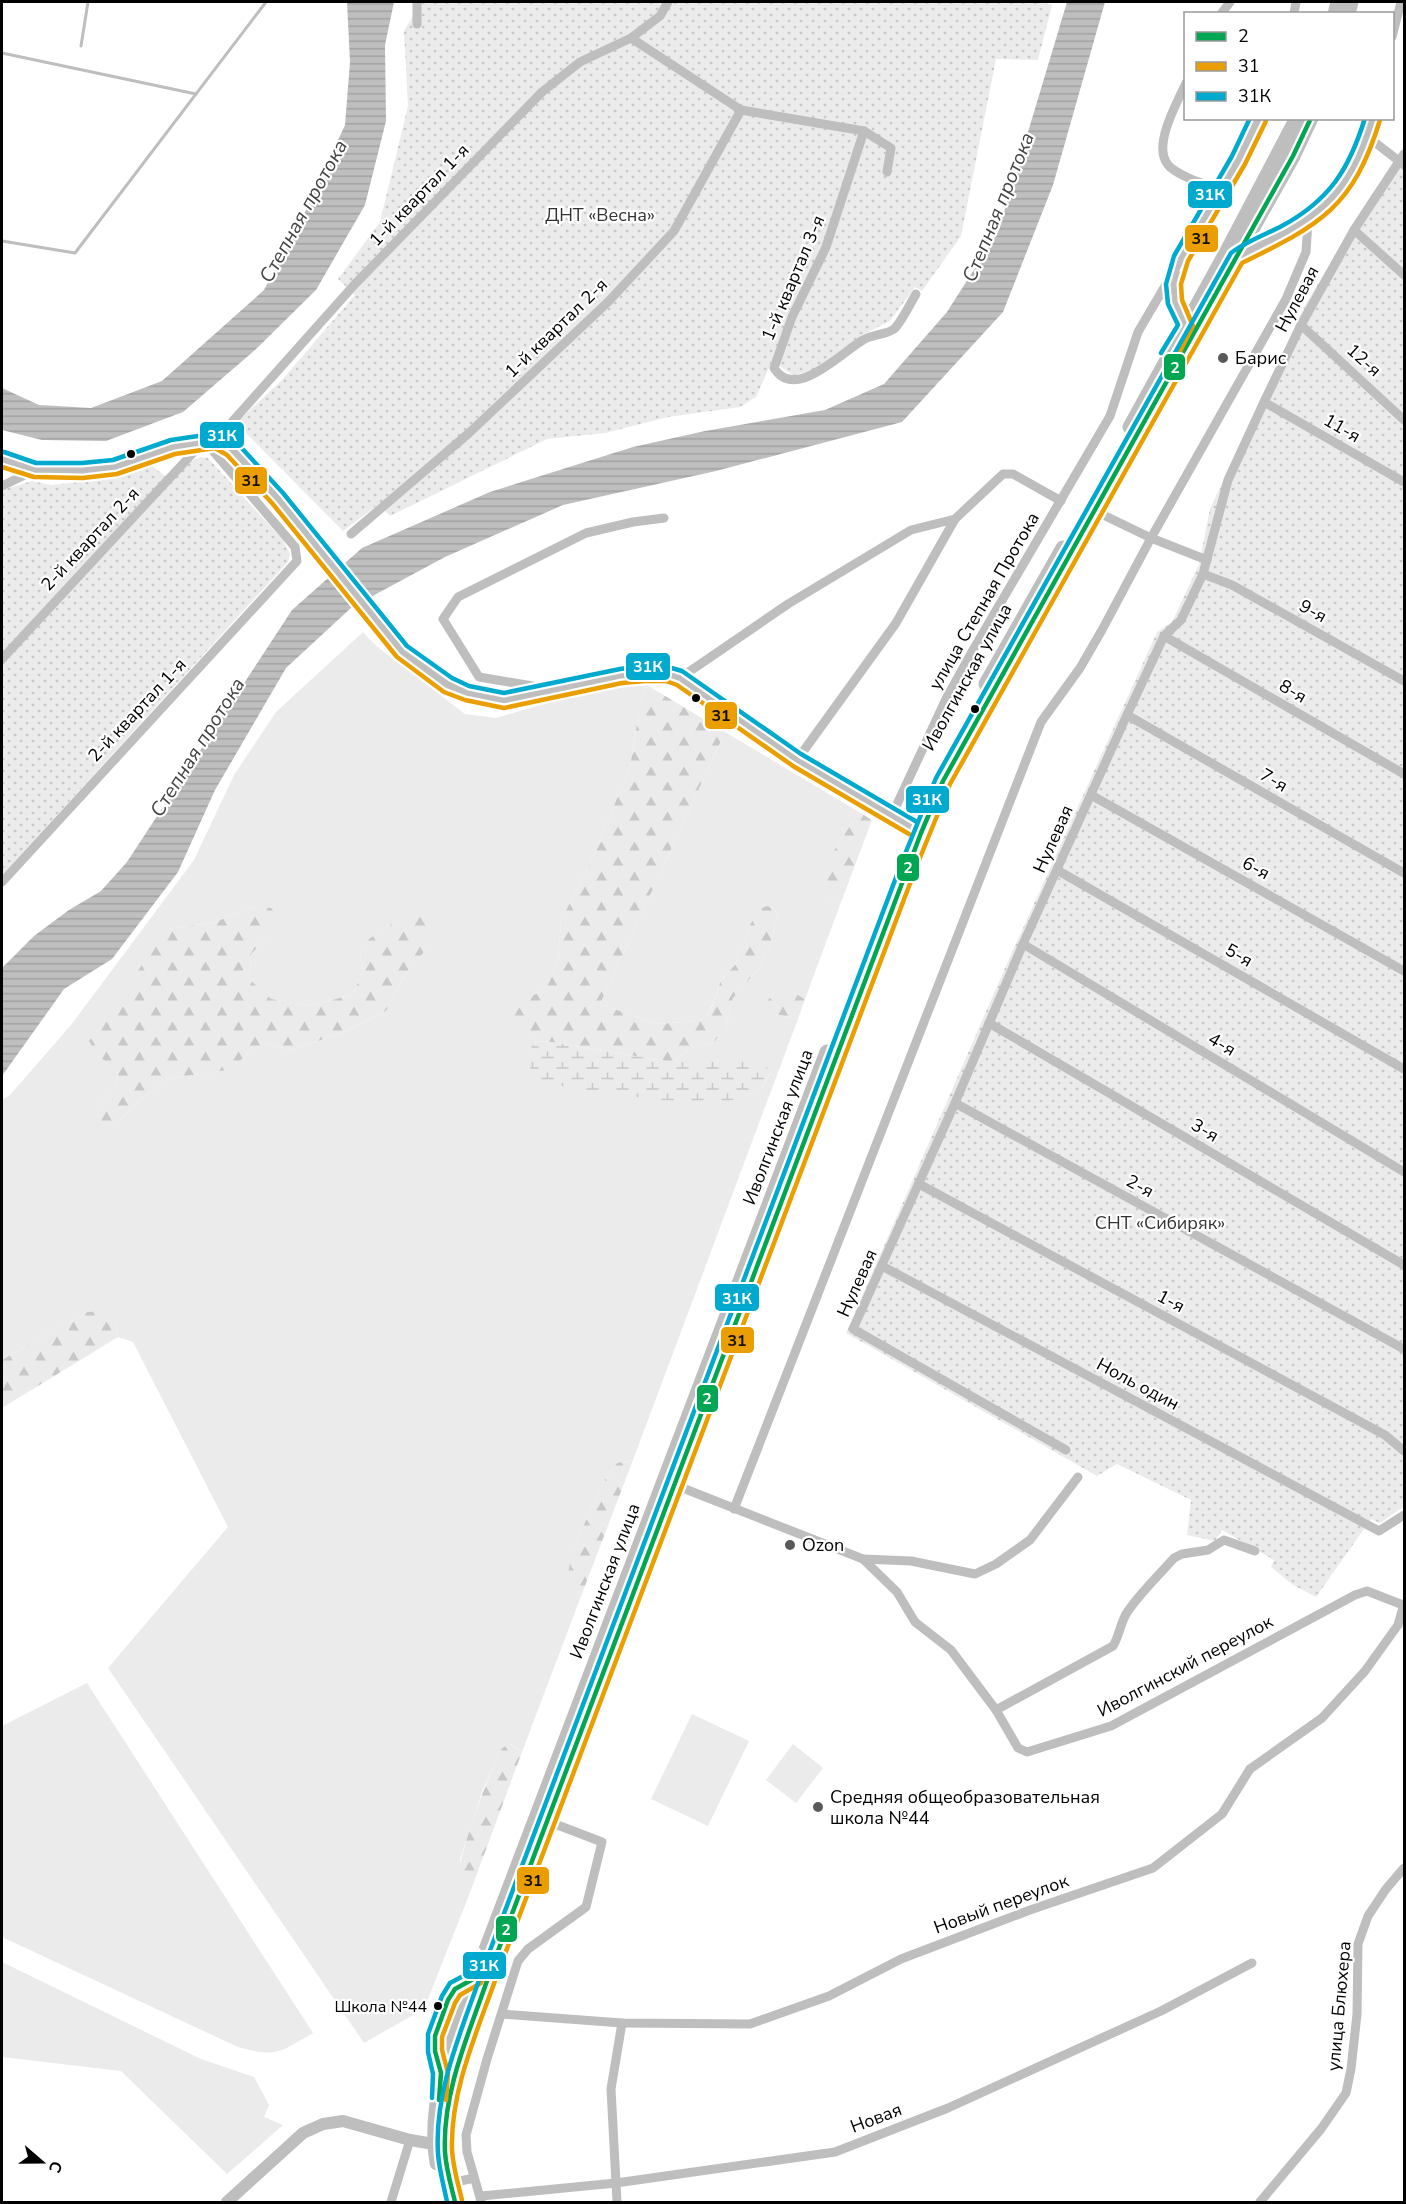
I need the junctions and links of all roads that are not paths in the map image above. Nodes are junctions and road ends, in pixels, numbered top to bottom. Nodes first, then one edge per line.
1 (417, 2) edge
2 (668, 2) edge
3 (1401, 2) edge
4 (417, 24) dead end
5 (1394, 29) edge
6 (631, 38) junction
7 (1184, 85) edge
8 (741, 110) junction
9 (1258, 120) edge
10 (1296, 120) edge
11 (1310, 120) edge
12 (1372, 120) edge
13 (864, 131) junction
14 (1368, 137) junction
15 (1403, 160) edge
16 (887, 172) dead end
17 (1221, 190) junction
18 (1308, 221) junction
19 (1354, 230) junction
20 (1237, 257) junction
21 (1181, 258) junction
22 (1404, 275) edge
23 (916, 294) dead end
24 (1186, 325) junction
25 (1301, 325) junction
26 (1264, 402) junction
27 (1404, 420) edge
28 (210, 440) junction
29 (2, 459) edge
30 (35, 470) junction
31 (1404, 483) edge
32 (5, 485) edge
33 (1061, 501) junction
34 (1095, 511) junction
35 (664, 518) dead end
36 (955, 519) junction
37 (351, 534) dead end
38 (1151, 538) junction
39 (1207, 560) junction
40 (1203, 574) junction
41 (1164, 636) junction
42 (2, 659) edge
43 (680, 678) junction
44 (1404, 681) edge
45 (558, 690) junction
46 (1127, 715) junction
47 (797, 760) junction
48 (1404, 774) edge
49 (1091, 795) junction
50 (892, 815) junction
51 (913, 828) junction
52 (1057, 870) junction
53 (1404, 873) edge
54 (2, 882) edge
55 (1023, 944) junction
56 (1404, 971) edge
57 (990, 1023) junction
58 (1404, 1069) edge
59 (955, 1103) junction
60 (1404, 1172) edge
61 (919, 1184) junction
62 (1404, 1265) edge
63 (882, 1266) junction
64 (1404, 1349) edge
65 (1066, 1450) dead end
66 (1404, 1451) edge
67 (1078, 1477) dead end
68 (675, 1485) junction
69 (734, 1509) junction
70 (1404, 1515) edge
71 (1255, 1551) dead end
72 (863, 1559) junction
73 (1403, 1605) edge
74 (996, 1710) junction
75 (547, 1821) junction
76 (1404, 1868) edge
77 (1252, 1963) dead end
78 (502, 2014) junction
79 (622, 2023) junction
80 (410, 2140) junction
81 (434, 2144) junction
82 (474, 2178) junction
83 (451, 2183) junction
84 (616, 2183) junction
85 (481, 2199) edge
86 (227, 2202) edge
87 (391, 2202) edge
88 (444, 2202) edge
89 (454, 2202) edge
90 (617, 2202) edge
91 (1260, 2202) edge

1 - 4 street
2 - 6 street, 1-й квартал 1-я
3 - 5 street
6 - 8 street
6 - 28 street, 1-й квартал 1-я
7 - 17 street
8 - 13 street
8 - 37 street, 1-й квартал 2-я
9 - 17 street, улица Степная Протока
10 - 24 main road, Иволгинская улица
11 - 20 main road, Иволгинская улица
12 - 14 street
13 - 16 street
13 - 23 street, 1-й квартал 3-я
14 - 15 street
14 - 18 street
15 - 19 street, Нулевая
17 - 21 street, улица Степная Протока
18 - 20 street
18 - 38 street
19 - 22 street
19 - 25 street, Нулевая
20 - 34 main road, Иволгинская улица
21 - 24 street
21 - 33 street, улица Степная Протока
24 - 51 main road, Иволгинская улица
25 - 26 street, Нулевая
25 - 27 street, 12-я
26 - 31 street, 11-я
26 - 39 street, Нулевая
28 - 30 street
28 - 42 street, 2-й квартал 2-я
28 - 45 street
28 - 54 street, 2-й квартал 1-я
29 - 30 street
30 - 32 street
33 - 36 street, улица Степная Протока
33 - 50 street, улица Степная Протока
34 - 38 street
34 - 68 main road, Иволгинская улица
35 - 45 street
36 - 43 street, улица Степная Протока
36 - 47 street, улица Степная Протока
38 - 39 street
38 - 69 street
39 - 40 street, Нулевая
40 - 41 street, Нулевая
40 - 44 street, 9-я
41 - 46 street, Нулевая
41 - 48 street, 8-я
43 - 45 street
43 - 47 street
46 - 49 street, Нулевая
46 - 53 street, 7-я
47 - 50 street
49 - 52 street, Нулевая
49 - 56 street, 6-я
50 - 51 street
51 - 81 main road, Иволгинская улица
52 - 55 street, Нулевая
52 - 58 street, 5-я
55 - 57 street, Нулевая
55 - 60 street, 4-я
57 - 59 street, Нулевая
57 - 62 street, 3-я
59 - 61 street, Нулевая
59 - 64 street, 2-я
61 - 63 street, Нулевая
61 - 66 street, 1-я
63 - 65 street, Нулевая
63 - 70 street, Ноль один
67 - 72 street, Иволгинский переулок
68 - 69 street, Иволгинский переулок
68 - 75 main road, Иволгинская улица
69 - 72 street, Иволгинский переулок
71 - 74 street
72 - 74 street, Иволгинский переулок
73 - 74 street, Иволгинский переулок
73 - 79 street, Новый переулок
75 - 78 street
75 - 83 main road, Иволгинская улица
76 - 91 street, улица Блюхера
77 - 84 street, Новая
78 - 79 street, Новый переулок
78 - 82 street
79 - 84 street
80 - 81 street
80 - 86 street
80 - 87 street
81 - 88 main road, Иволгинская улица
82 - 83 street
82 - 85 street
83 - 89 main road, Иволгинская улица
84 - 85 street, Новая
84 - 90 street

